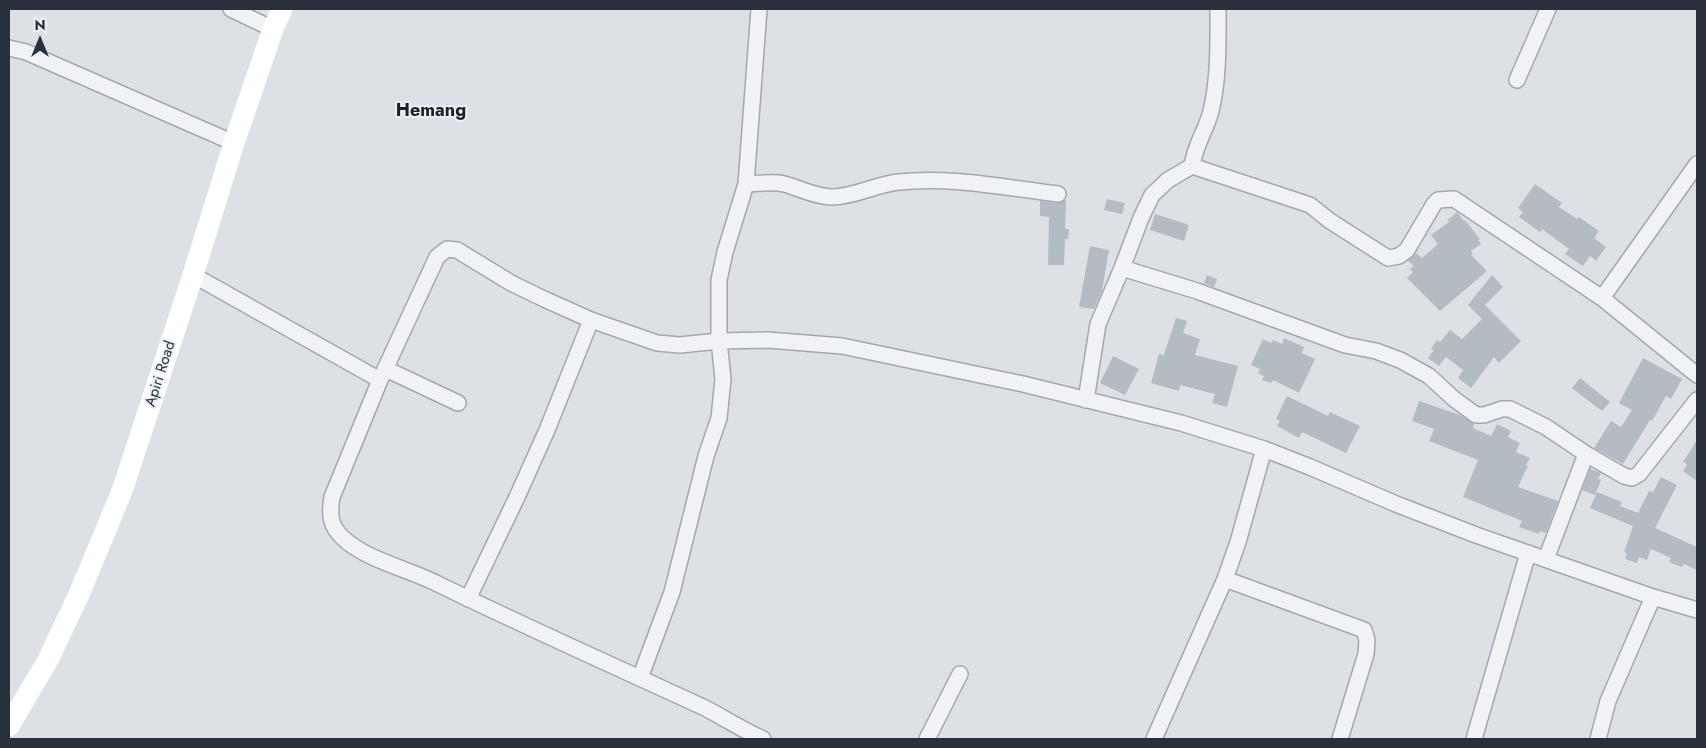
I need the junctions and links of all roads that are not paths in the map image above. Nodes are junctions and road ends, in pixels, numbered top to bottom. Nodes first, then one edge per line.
1 (231, 9) edge
2 (282, 9) edge
3 (759, 9) edge
4 (1218, 9) edge
5 (1548, 9) edge
6 (273, 29) junction
7 (9, 48) edge
8 (1516, 80) dead end
9 (234, 143) junction
10 (1697, 164) edge
11 (1192, 166) junction
12 (746, 184) junction
13 (1058, 194) dead end
14 (1122, 268) junction
15 (193, 275) junction
16 (1602, 298) junction
17 (591, 320) junction
18 (719, 342) junction
19 (383, 375) junction
20 (1697, 375) edge
21 (1086, 400) junction
22 (1697, 400) edge
23 (458, 404) dead end
24 (1264, 449) junction
25 (1586, 454) junction
26 (1528, 553) junction
27 (1546, 559) junction
28 (1225, 578) junction
29 (1653, 597) junction
30 (468, 599) junction
31 (1697, 610) edge
32 (960, 674) dead end
33 (640, 678) junction
34 (9, 726) edge
35 (763, 739) edge
36 (927, 739) edge
37 (1154, 739) edge
38 (1340, 739) edge
39 (1474, 739) edge
40 (1598, 739) edge

1 - 6 street
2 - 6 street, Apiri Road
3 - 12 street
4 - 11 street
5 - 8 street
6 - 9 street, Apiri Road
7 - 9 street
9 - 15 street, Apiri Road
10 - 16 street
11 - 14 street
11 - 16 street
12 - 13 street
12 - 18 street
14 - 21 street
14 - 25 street
15 - 19 street
15 - 34 street, Apiri Road
16 - 20 street
17 - 18 street
17 - 19 street
17 - 30 street
18 - 21 street
18 - 33 street
19 - 23 street
19 - 30 street
21 - 24 street
22 - 25 street
24 - 26 street
24 - 28 street
25 - 27 street
26 - 27 street
26 - 39 street
27 - 29 street
28 - 37 street
28 - 38 street
29 - 31 street
29 - 40 street
30 - 33 street
32 - 36 street
33 - 35 street

